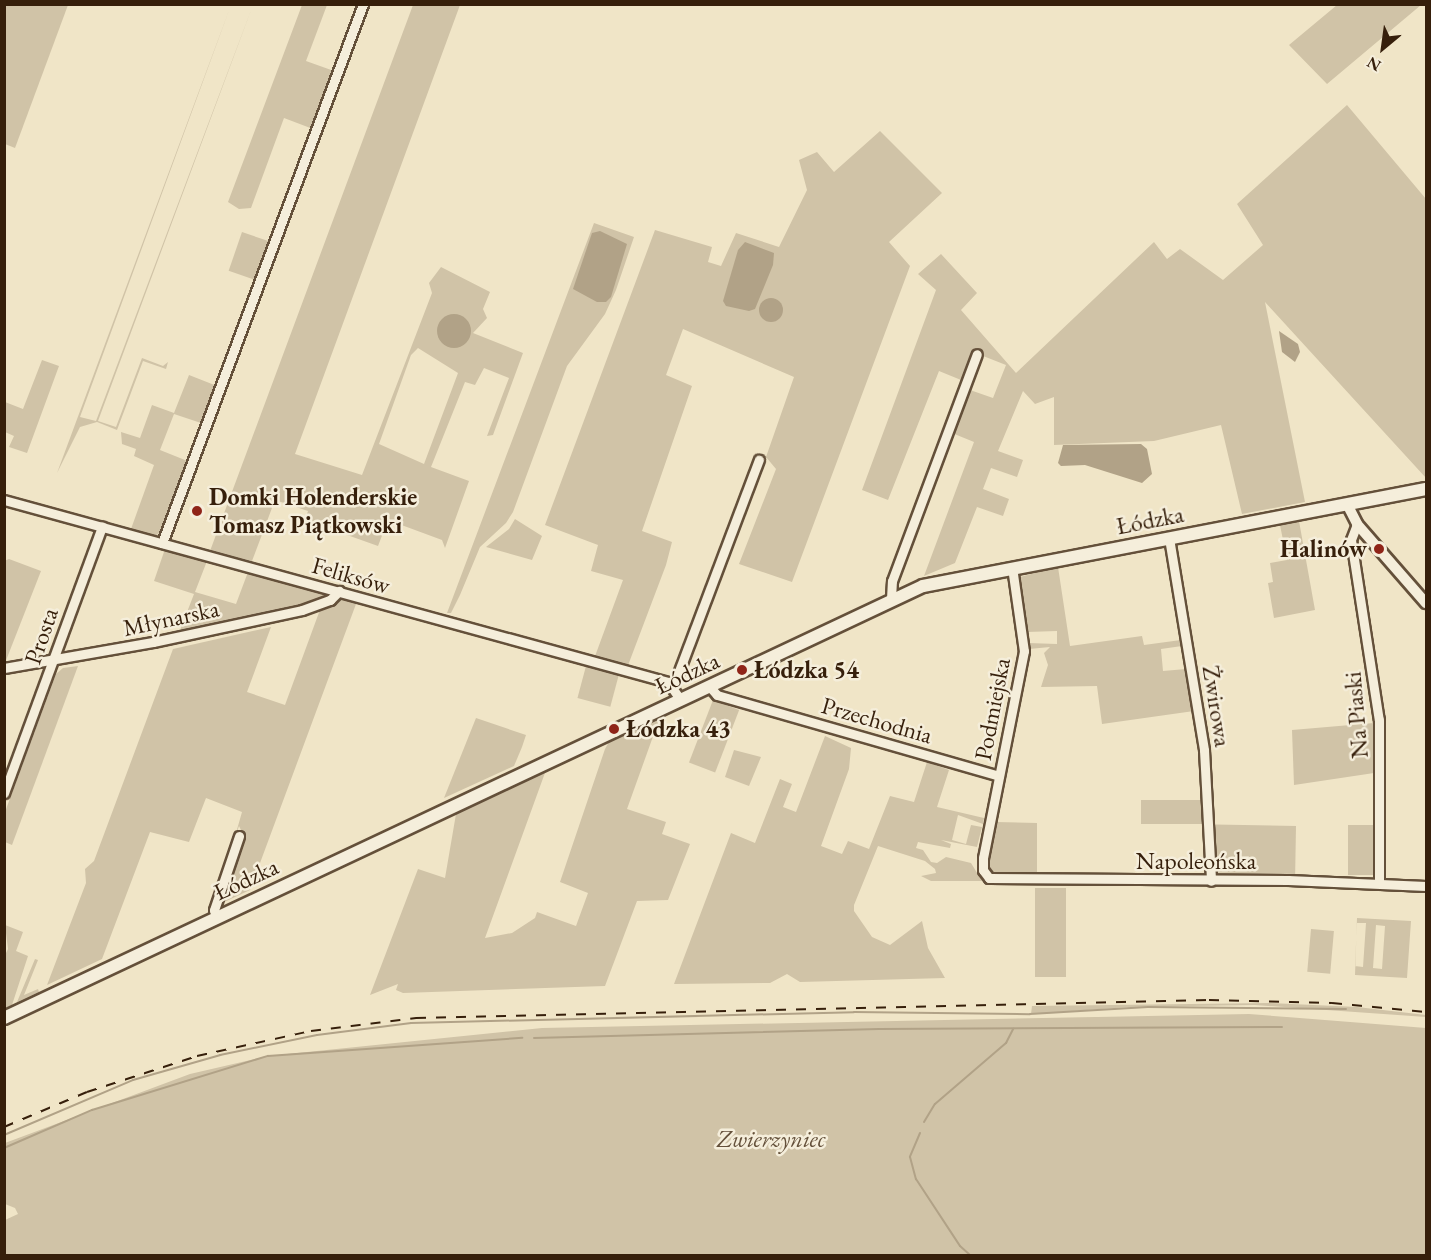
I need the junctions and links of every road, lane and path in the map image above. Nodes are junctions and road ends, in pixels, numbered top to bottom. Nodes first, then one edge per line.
1 (363, 4) edge
2 (977, 354) dead end
3 (759, 460) dead end
4 (1426, 489) edge
5 (4, 500) edge
6 (1347, 504) junction
7 (102, 526) junction
8 (1360, 527) junction
9 (1169, 538) junction
10 (162, 543) junction
11 (1012, 567) junction
12 (339, 591) junction
13 (891, 599) junction
14 (1426, 603) edge
15 (51, 660) junction
16 (4, 668) edge
17 (709, 686) junction
18 (673, 687) junction
19 (680, 699) junction
20 (999, 776) junction
21 (4, 793) edge
22 (239, 836) dead end
23 (983, 858) joint
24 (1211, 881) junction
25 (1379, 883) junction
26 (1426, 886) edge
27 (216, 917) junction
28 (4, 1018) edge

1 - 10 street
2 - 13 street
3 - 18 street
4 - 6 main road, Łódzka
5 - 7 street, Feliksów
6 - 8 street
6 - 9 main road, Łódzka
7 - 10 street, Feliksów
7 - 15 street, Prosta
8 - 14 street
8 - 25 street, Na Piaski
9 - 11 main road, Łódzka
9 - 24 street, Żwirowa
10 - 12 street, Feliksów
11 - 13 main road, Łódzka
11 - 20 street, Podmiejska
12 - 15 street, Młynarska
12 - 18 street, Feliksów
13 - 17 main road, Łódzka
15 - 16 street, Młynarska
15 - 21 street, Prosta
17 - 19 main road, Łódzka
17 - 20 street, Przechodnia
18 - 19 street
19 - 27 main road, Łódzka
20 - 23 street, Podmiejska
22 - 27 street
23 - 24 street, Napoleońska
24 - 25 street, Napoleońska
25 - 26 street, Napoleońska
27 - 28 main road, Łódzka

